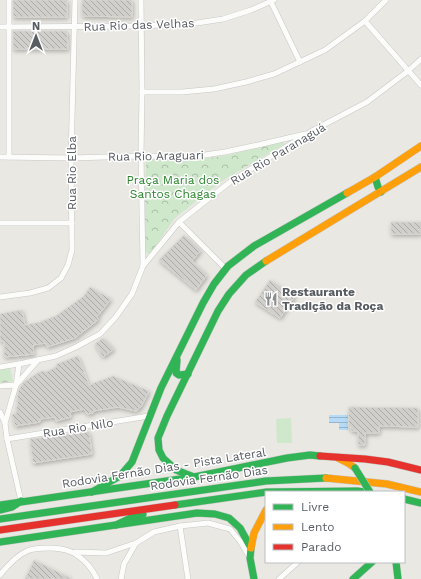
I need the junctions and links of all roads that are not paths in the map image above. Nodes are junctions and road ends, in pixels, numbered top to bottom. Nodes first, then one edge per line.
1 (9, 0) edge
2 (75, 0) edge
3 (141, 0) edge
4 (386, 0) edge
5 (272, 1) edge
6 (365, 21) junction
7 (141, 26) junction
8 (0, 27) edge
9 (10, 27) junction
10 (75, 27) junction
11 (421, 59) edge
12 (300, 62) junction
13 (408, 71) junction
14 (421, 85) edge
15 (142, 92) junction
16 (310, 132) junction
17 (421, 146) edge
18 (141, 156) junction
19 (0, 157) edge
20 (9, 157) junction
21 (71, 158) junction
22 (421, 167) edge
23 (375, 177) junction
24 (381, 192) junction
25 (72, 222) junction
26 (179, 222) junction
27 (0, 223) edge
28 (142, 266) junction
29 (226, 269) junction
30 (0, 297) edge
31 (181, 346) junction
32 (38, 360) junction
33 (19, 364) junction
34 (0, 367) edge
35 (188, 374) junction
36 (16, 385) junction
37 (0, 386) edge
38 (0, 412) edge
39 (149, 416) junction
40 (5, 423) junction
41 (7, 439) junction
42 (332, 456) junction
43 (421, 470) edge
44 (194, 476) junction
45 (369, 491) edge
46 (92, 492) junction
47 (265, 492) edge
48 (421, 492) edge
49 (405, 499) edge
50 (203, 500) junction
51 (21, 501) junction
52 (421, 503) edge
53 (0, 505) edge
54 (0, 510) edge
55 (265, 512) edge
56 (0, 519) edge
57 (116, 525) junction
58 (180, 526) junction
59 (0, 530) edge
60 (0, 542) edge
61 (136, 543) junction
62 (251, 548) junction
63 (74, 552) junction
64 (250, 558) junction
65 (297, 563) edge
66 (371, 563) edge
67 (396, 563) edge
68 (0, 575) edge
69 (97, 579) edge
70 (122, 579) edge
71 (188, 579) edge
72 (254, 579) edge
73 (279, 579) edge
74 (353, 579) edge
75 (398, 579) edge

1 - 9 street
2 - 10 street, Rua Rio Elba
3 - 7 street
4 - 6 street
5 - 7 street, Rua Rio das Velhas
5 - 12 street
6 - 12 street
6 - 13 street
7 - 10 street, Rua Rio das Velhas
7 - 15 street
8 - 9 street, Rua Rio das Velhas
9 - 10 street, Rua Rio das Velhas
9 - 20 street
10 - 21 street, Rua Rio Elba
11 - 13 street, Rua Rio Paranaguá
12 - 15 street
13 - 14 street
13 - 16 street, Rua Rio Paranaguá
15 - 18 street
16 - 18 street, Rua Rio Araguari
16 - 26 street, Rua Rio Paranaguá
17 - 23 main road
18 - 21 street, Rua Rio Araguari
18 - 28 street
19 - 20 street, Rua Rio Araguari
20 - 21 street, Rua Rio Araguari
21 - 25 street, Rua Rio Elba
22 - 24 main road
23 - 24 main road
23 - 29 main road
24 - 35 main road
25 - 27 street
25 - 30 street, Rua Rio Elba
26 - 28 street, Rua Rio Paranaguá
26 - 29 street
28 - 32 street, Rua Rio Paranaguá
29 - 31 main road
31 - 35 main road
31 - 39 main road
32 - 33 street, Rua Rio Paranaguá
32 - 36 street
33 - 34 street, Rua Rio Paranaguá
33 - 36 street
35 - 44 main road
36 - 37 street
36 - 40 street
38 - 40 street
39 - 41 street, Rua Rio Nilo
39 - 46 main road
40 - 41 street
41 - 51 street
42 - 43 main road
42 - 44 main road, Rodovia Fernão Dias - Pista Lateral
42 - 45 main road, bridge
44 - 46 main road, Rodovia Fernão Dias - Pista Lateral
46 - 51 main road, Rodovia Fernão Dias - Pista Lateral
47 - 50 main road, Rodovia Fernão Dias
48 - 56 main road, Rodovia Fernão Dias
49 - 52 main road
50 - 57 main road
50 - 59 main road, Rodovia Fernão Dias
51 - 53 main road, Rodovia Fernão Dias - Pista Lateral
51 - 54 main road
55 - 62 main road
57 - 60 main road
57 - 62 main road
58 - 61 street
58 - 64 street
58 - 71 street
61 - 63 street
61 - 70 street
62 - 64 main road
63 - 68 street
63 - 69 street
64 - 72 main road
65 - 73 street
66 - 74 main road
67 - 75 main road

